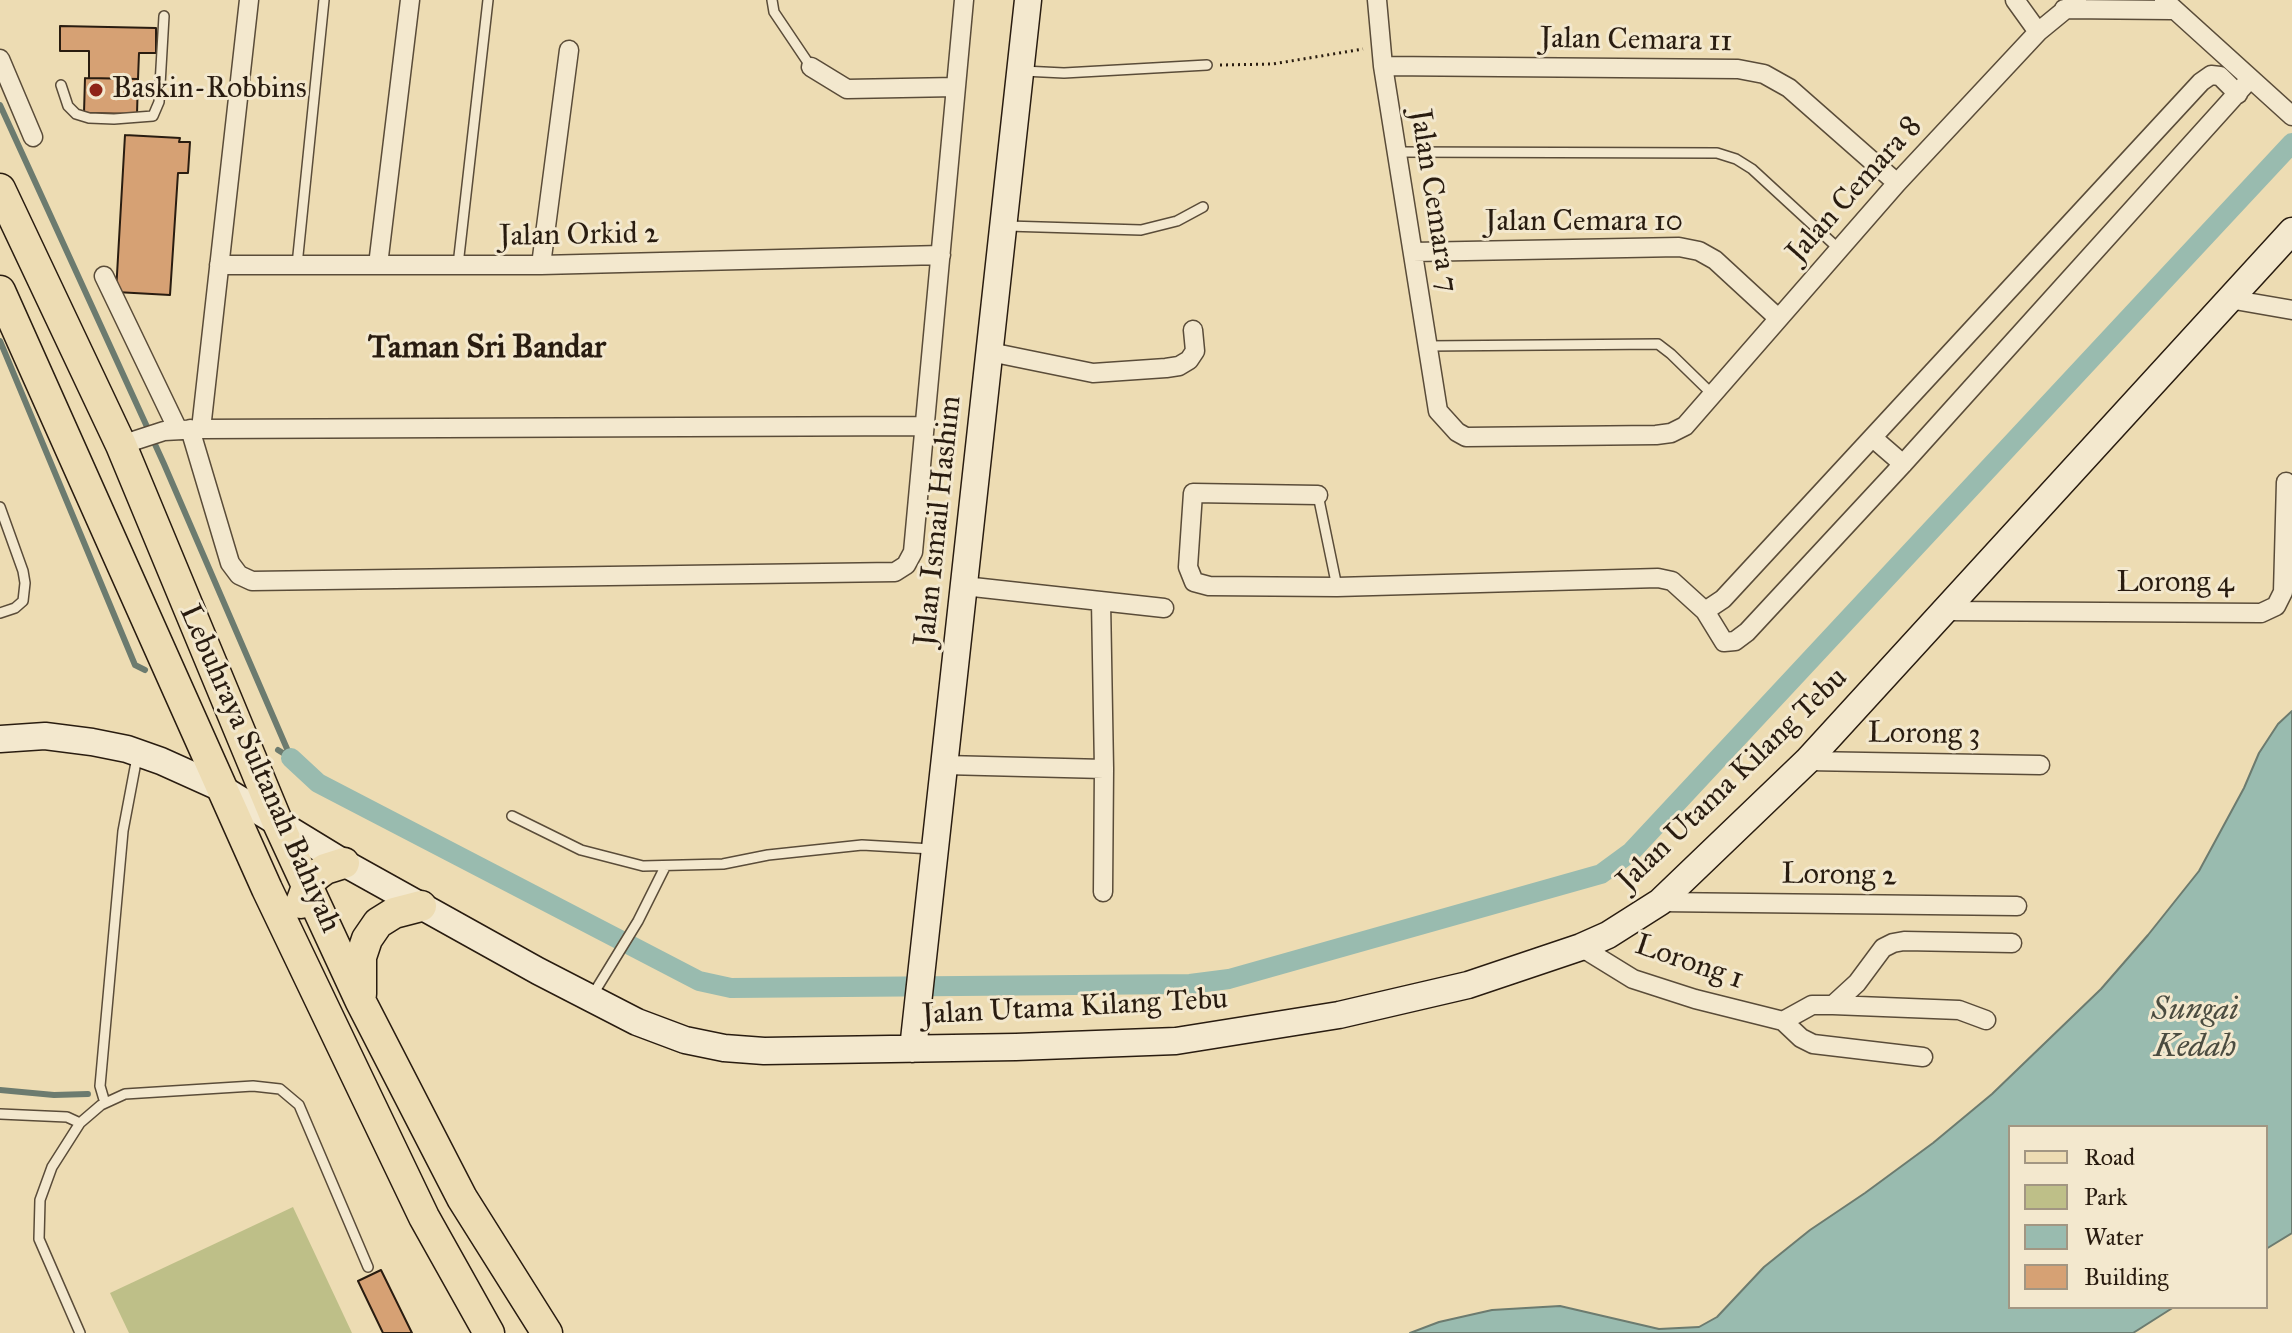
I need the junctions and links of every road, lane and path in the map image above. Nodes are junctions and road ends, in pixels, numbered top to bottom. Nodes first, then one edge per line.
1 (249, 0) edge
2 (324, 0) edge
3 (410, 0) edge
4 (488, 0) edge
5 (772, 0) edge
6 (964, 0) edge
7 (1028, 0) edge
8 (1377, 0) edge
9 (2015, 0) edge
10 (2070, 4) edge
11 (2168, 5) edge
12 (164, 16) dead end
13 (2038, 32) junction
14 (569, 50) dead end
15 (0, 59) edge
16 (1207, 65) joint
17 (1383, 66) junction
18 (811, 67) joint
19 (1021, 71) junction
20 (2250, 79) junction
21 (61, 85) dead end
22 (956, 87) junction
23 (2238, 94) junction
24 (9, 103) edge
25 (2291, 116) edge
26 (33, 137) dead end
27 (1396, 152) junction
28 (1897, 183) junction
29 (0, 189) edge
30 (1203, 207) dead end
31 (1004, 226) junction
32 (2292, 231) edge
33 (1840, 250) junction
34 (1413, 252) junction
35 (941, 255) junction
36 (219, 265) junction
37 (297, 265) junction
38 (378, 265) junction
39 (458, 265) junction
40 (541, 265) junction
41 (104, 276) dead end
42 (0, 291) edge
43 (2229, 299) junction
44 (2292, 310) edge
45 (1778, 318) junction
46 (1193, 330) dead end
47 (1428, 346) junction
48 (990, 352) junction
49 (1712, 394) junction
50 (925, 426) junction
51 (1685, 426) joint
52 (183, 430) junction
53 (1873, 438) junction
54 (129, 442) junction
55 (1903, 464) junction
56 (2286, 482) dead end
57 (1318, 495) joint
58 (0, 507) edge
59 (964, 586) junction
60 (1337, 587) junction
61 (1101, 601) junction
62 (1164, 608) dead end
63 (1705, 611) junction
64 (1945, 611) junction
65 (0, 613) edge
66 (0, 739) edge
67 (138, 752) junction
68 (1807, 761) junction
69 (945, 765) junction
70 (2040, 765) dead end
71 (1104, 769) junction
72 (221, 788) junction
73 (512, 816) dead end
74 (277, 821) junction
75 (935, 850) junction
76 (344, 863) junction
77 (665, 867) junction
78 (308, 884) junction
79 (1103, 892) dead end
80 (1660, 902) junction
81 (421, 906) junction
82 (2017, 906) dead end
83 (2012, 943) dead end
84 (295, 944) junction
85 (1581, 947) junction
86 (591, 998) junction
87 (361, 1002) junction
88 (1833, 1005) junction
89 (1986, 1020) dead end
90 (1783, 1021) junction
91 (913, 1049) junction
92 (1923, 1057) dead end
93 (105, 1103) junction
94 (0, 1114) edge
95 (80, 1123) junction
96 (368, 1267) dead end
97 (80, 1333) edge
98 (489, 1333) edge
99 (547, 1333) edge

1 - 36 street
2 - 37 lane
3 - 38 street
4 - 39 lane
5 - 18 lane
6 - 22 street
7 - 19 street, Jalan Ismail Hashim
8 - 17 street, Jalan Cemara 7
9 - 13 street
10 - 11 street
10 - 13 street, Jalan Cemara 8
11 - 20 street
12 - 21 lane
13 - 28 street, Jalan Cemara 8
14 - 40 street
15 - 24 street
16 - 17 path
16 - 19 lane
17 - 27 street, Jalan Cemara 7
17 - 28 street, Jalan Cemara 11
18 - 22 street
19 - 31 street, Jalan Ismail Hashim
20 - 23 street
20 - 25 street
22 - 35 street
23 - 53 street
23 - 55 street
24 - 26 street
27 - 33 lane
27 - 34 street, Jalan Cemara 7
28 - 33 street, Jalan Cemara 8
29 - 54 main road, Lebuhraya Sultanah Bahiyah
30 - 31 lane
31 - 48 street, Jalan Ismail Hashim
32 - 43 street, Jalan Utama Kilang Tebu
33 - 45 street, Jalan Cemara 8
34 - 45 street, Jalan Cemara 10
34 - 47 street, Jalan Cemara 7
35 - 40 street, Jalan Orkid 2
35 - 50 street
36 - 37 street, Jalan Orkid 2
36 - 52 street
37 - 38 street, Jalan Orkid 2
38 - 39 street, Jalan Orkid 2
39 - 40 street, Jalan Orkid 2
41 - 52 street
42 - 72 main road, Lebuhraya Sultanah Bahiyah
43 - 44 street
43 - 64 street, Jalan Utama Kilang Tebu
45 - 49 street, Jalan Cemara 8
46 - 48 street
47 - 49 lane
47 - 51 street, Jalan Cemara 7
48 - 59 street, Jalan Ismail Hashim
49 - 51 street, Jalan Cemara 8
50 - 52 street
50 - 52 street
52 - 54 street
53 - 55 street
53 - 63 street
54 - 74 main road, Lebuhraya Sultanah Bahiyah
55 - 63 street
56 - 64 street, Lorong 4
57 - 60 lane
57 - 60 street
58 - 65 lane
59 - 61 street
59 - 69 street, Jalan Ismail Hashim
60 - 63 street
61 - 62 street
61 - 71 street
64 - 68 street, Jalan Utama Kilang Tebu
66 - 67 street, Jalan Utama Kilang Tebu
67 - 72 street, Jalan Utama Kilang Tebu
67 - 93 lane
68 - 70 street, Lorong 3
68 - 80 street, Jalan Utama Kilang Tebu
69 - 71 street
69 - 75 street, Jalan Ismail Hashim
71 - 79 street
72 - 74 street, Jalan Utama Kilang Tebu
72 - 84 main road, Lebuhraya Sultanah Bahiyah
73 - 77 lane
74 - 76 street, Jalan Utama Kilang Tebu
74 - 78 main road, Lebuhraya Sultanah Bahiyah
75 - 77 lane
75 - 91 street, Jalan Ismail Hashim
76 - 78 main road
76 - 81 street, Jalan Utama Kilang Tebu
77 - 86 lane
78 - 84 main road
78 - 87 main road, Lebuhraya Sultanah Bahiyah
80 - 82 street, Lorong 2
80 - 85 street, Jalan Utama Kilang Tebu
81 - 86 street, Jalan Utama Kilang Tebu
81 - 87 main road
83 - 88 street
84 - 98 main road, Lebuhraya Sultanah Bahiyah
85 - 90 street, Lorong 1
85 - 91 street, Jalan Utama Kilang Tebu
86 - 91 street, Jalan Utama Kilang Tebu
87 - 99 main road, Lebuhraya Sultanah Bahiyah
88 - 89 street
88 - 90 street
90 - 92 street, Lorong 1
93 - 95 lane
93 - 96 lane
94 - 95 lane
95 - 97 lane

